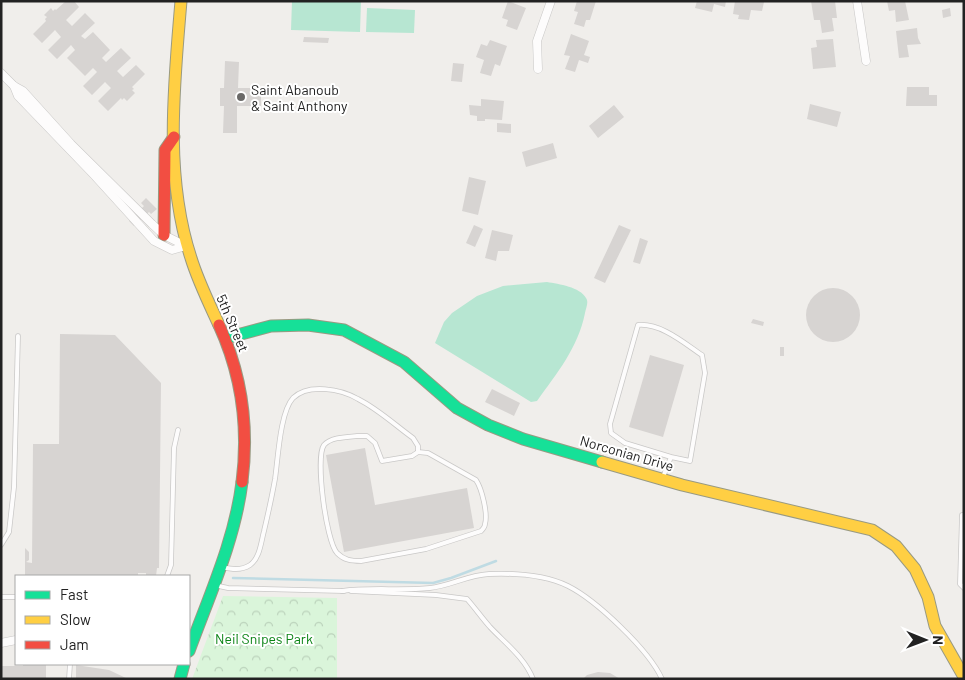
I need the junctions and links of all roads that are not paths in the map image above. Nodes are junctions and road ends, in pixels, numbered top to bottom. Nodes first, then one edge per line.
1 (181, 1) edge
2 (551, 1) edge
3 (857, 1) edge
4 (866, 61) dead end
5 (538, 69) dead end
6 (1, 73) edge
7 (14, 86) junction
8 (175, 136) junction
9 (164, 235) junction
10 (186, 246) junction
11 (18, 336) dead end
12 (226, 338) junction
13 (178, 430) dead end
14 (418, 452) junction
15 (671, 457) junction
16 (662, 479) junction
17 (964, 515) edge
18 (1, 545) edge
19 (221, 567) junction
20 (166, 575) edge
21 (214, 586) junction
22 (964, 588) edge
23 (342, 591) junction
24 (1, 596) edge
25 (15, 597) edge
26 (15, 640) edge
27 (1, 643) edge
28 (190, 648) edge
29 (70, 665) edge
30 (181, 665) edge
31 (964, 677) edge
32 (69, 679) edge
33 (180, 679) edge
34 (532, 679) edge
35 (662, 679) edge

1 - 8 street, 5th Street
2 - 5 street
3 - 4 street
6 - 7 street
7 - 9 street
7 - 10 street
8 - 9 street
8 - 10 street, 5th Street
9 - 10 street
10 - 12 street, 5th Street
11 - 18 lane
12 - 16 street, Norconian Drive
12 - 19 street, 5th Street
13 - 20 lane
14 - 14 lane
14 - 19 lane
15 - 15 lane
15 - 16 lane
16 - 31 street, Norconian Drive
17 - 22 lane
19 - 21 street, 5th Street
21 - 23 lane
21 - 28 street, 5th Street
23 - 34 lane
23 - 35 lane
24 - 25 lane
26 - 27 street
29 - 32 lane
30 - 33 street

